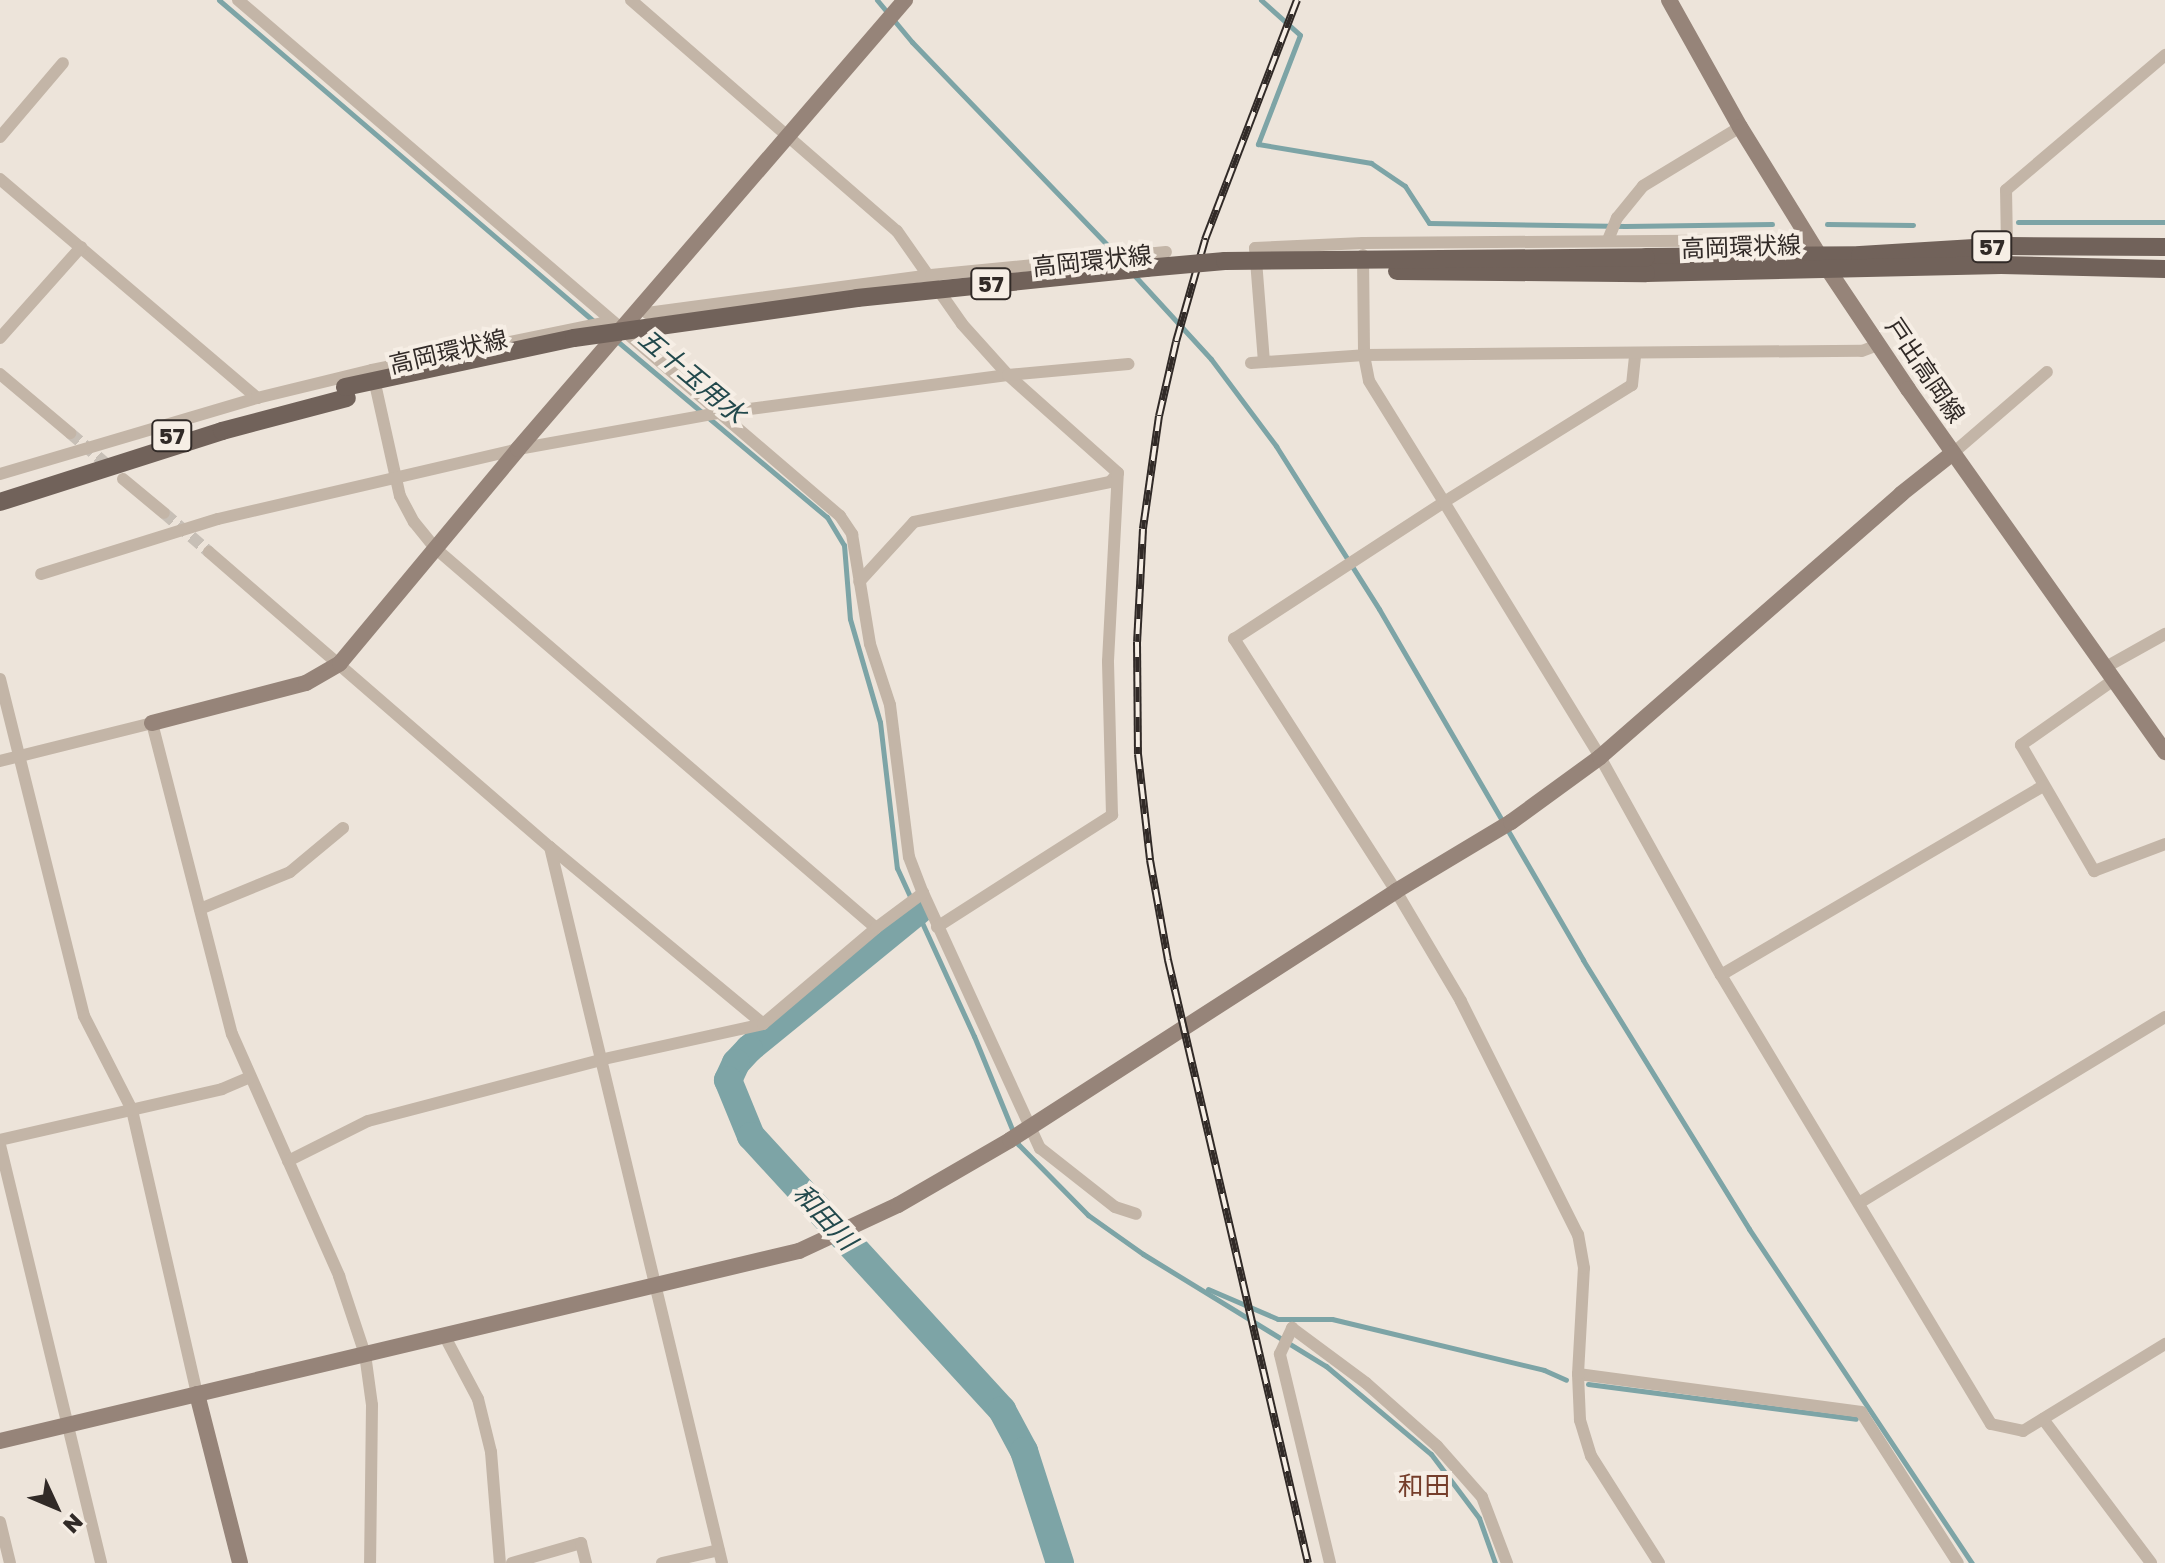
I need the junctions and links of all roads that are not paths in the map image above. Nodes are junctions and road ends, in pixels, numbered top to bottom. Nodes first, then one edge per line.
1 (238, 0) edge
2 (631, 0) edge
3 (1669, 0) edge
4 (900, 4) edge
5 (2165, 55) edge
6 (63, 63) dead end
7 (1740, 127) junction
8 (789, 136) junction
9 (0, 137) edge
10 (0, 179) edge
11 (1608, 240) junction
12 (1758, 240) dead end
13 (1363, 243) junction
14 (2007, 246) junction
15 (81, 247) junction
16 (2165, 247) edge
17 (1166, 252) dead end
18 (1823, 261) junction
19 (2165, 269) edge
20 (931, 275) junction
21 (647, 313) dead end
22 (603, 323) dead end
23 (622, 329) junction
24 (0, 338) edge
25 (1878, 345) junction
26 (1635, 354) junction
27 (1364, 355) junction
28 (1129, 364) dead end
29 (372, 370) junction
30 (2047, 372) dead end
31 (0, 374) edge
32 (1008, 375) junction
33 (346, 393) junction
34 (257, 398) junction
35 (719, 413) junction
36 (70, 433) tunnel mouth
37 (518, 449) junction
38 (1953, 453) junction
39 (1118, 473) junction
40 (0, 474) edge
41 (394, 478) junction
42 (123, 479) tunnel mouth
43 (0, 489) edge
44 (0, 502) edge
45 (1444, 502) junction
46 (164, 513) tunnel mouth
47 (435, 548) junction
48 (209, 552) tunnel mouth
49 (41, 574) dead end
50 (859, 582) junction
51 (2165, 634) edge
52 (340, 663) junction
53 (2111, 673) junction
54 (0, 679) edge
55 (152, 723) junction
56 (2165, 752) edge
57 (19, 757) junction
58 (1600, 757) junction
59 (0, 761) edge
60 (2043, 786) junction
61 (343, 828) dead end
62 (2165, 844) edge
63 (550, 847) junction
64 (1396, 891) junction
65 (920, 896) junction
66 (200, 909) junction
67 (937, 927) junction
68 (876, 928) junction
69 (1721, 975) junction
70 (2165, 1017) edge
71 (763, 1024) junction
72 (604, 1059) junction
73 (250, 1077) junction
74 (132, 1110) junction
75 (1021, 1133) junction
76 (0, 1142) edge
77 (288, 1161) junction
78 (0, 1186) edge
79 (13, 1194) junction
80 (1859, 1203) junction
81 (1136, 1214) dead end
82 (656, 1286) junction
83 (444, 1335) junction
84 (2165, 1344) edge
85 (365, 1354) junction
86 (1578, 1374) junction
87 (197, 1394) junction
88 (2043, 1419) junction
89 (69, 1426) junction
90 (0, 1441) edge
91 (0, 1522) edge
92 (720, 1557) edge
93 (10, 1563) edge
94 (101, 1563) edge
95 (240, 1563) edge
96 (370, 1563) edge
97 (500, 1563) edge
98 (512, 1563) edge
99 (586, 1563) edge
100 (662, 1563) edge
101 (1330, 1563) edge
102 (1507, 1563) edge
103 (1659, 1563) edge
104 (1958, 1563) edge
105 (2151, 1563) edge

1 - 23 street
2 - 8 street
3 - 7 street, 戸出高岡線
4 - 8 street
5 - 14 street
6 - 9 street
7 - 11 street
7 - 18 street, 戸出高岡線
8 - 20 street
8 - 23 street
10 - 15 street
11 - 12 street
11 - 13 street
13 - 27 street
13 - 27 street
14 - 16 main road, 高岡環状線 / 57
14 - 18 main road, 高岡環状線 / 57
15 - 24 street
15 - 34 street
17 - 20 street
18 - 19 main road, 高岡環状線 / 57
18 - 25 street, 戸出高岡線
18 - 33 main road, 高岡環状線 / 57, bridge
20 - 21 street
20 - 32 street
22 - 29 street
23 - 35 street
23 - 37 street
25 - 26 street
25 - 38 street, 戸出高岡線
26 - 27 street
26 - 45 street
27 - 45 street
28 - 32 street
29 - 34 street
29 - 41 street
30 - 38 street
31 - 36 street
32 - 35 street
32 - 39 street
33 - 43 main road, 高岡環状線 / 57
33 - 44 main road, 高岡環状線 / 57
34 - 40 street
35 - 37 street
35 - 50 street
37 - 41 street
37 - 47 street
38 - 53 street, 戸出高岡線
38 - 58 street
39 - 50 street
39 - 67 street
41 - 47 street
41 - 49 street
42 - 46 street
45 - 58 street
45 - 64 street
47 - 52 street
47 - 68 street
48 - 52 street
50 - 65 street
51 - 53 street
52 - 55 street
52 - 63 street
53 - 56 street, 戸出高岡線
53 - 60 street
54 - 57 street
55 - 57 street
55 - 66 street
57 - 59 street
57 - 74 street
58 - 64 street
58 - 69 street
60 - 62 street
60 - 69 street
61 - 66 street
63 - 71 street
63 - 72 street
64 - 75 street
64 - 86 street
65 - 67 street
65 - 68 street
66 - 73 street
67 - 75 street
68 - 71 street
69 - 80 street
70 - 80 street
71 - 72 street
72 - 77 street
72 - 82 street
73 - 74 street
73 - 77 street
74 - 76 street
74 - 87 street
75 - 81 street
75 - 82 street
76 - 79 street
77 - 85 street
78 - 79 street
79 - 89 street
80 - 88 street
82 - 83 street
82 - 92 street
83 - 85 street
83 - 97 street
84 - 88 street
85 - 87 street
85 - 96 street
86 - 103 street
86 - 104 street
87 - 89 street
87 - 95 street
88 - 105 street
89 - 90 street
89 - 94 street
91 - 93 street
92 - 100 street
98 - 99 street
101 - 102 street

